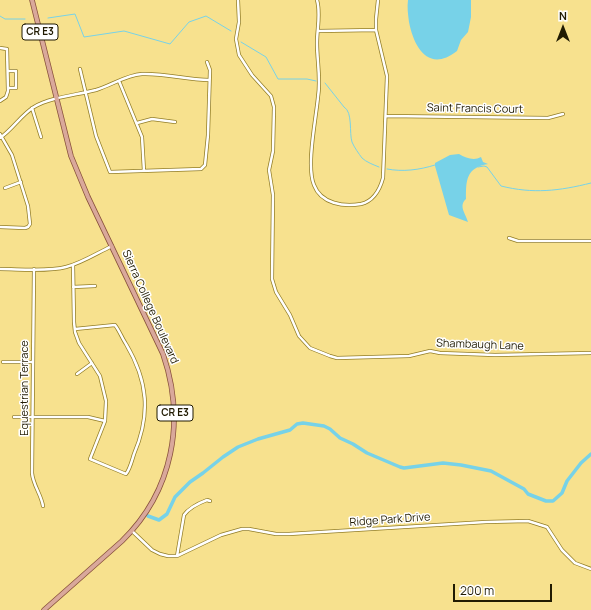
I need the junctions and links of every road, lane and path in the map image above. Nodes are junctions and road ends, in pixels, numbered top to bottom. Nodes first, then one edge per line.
1 (32, 0) edge
2 (238, 0) edge
3 (317, 0) edge
4 (378, 0) edge
5 (318, 30) junction
6 (376, 30) junction
7 (0, 48) edge
8 (207, 62) dead end
9 (80, 69) dead end
10 (8, 71) junction
11 (209, 80) junction
12 (119, 81) junction
13 (8, 88) junction
14 (85, 93) junction
15 (57, 99) junction
16 (0, 101) edge
17 (32, 108) junction
18 (563, 114) dead end
19 (386, 116) junction
20 (175, 122) dead end
21 (137, 123) junction
22 (1, 136) edge
23 (41, 137) dead end
24 (144, 171) junction
25 (21, 182) junction
26 (5, 188) dead end
27 (0, 227) edge
28 (509, 238) dead end
29 (591, 240) edge
30 (112, 246) junction
31 (73, 265) junction
32 (0, 269) edge
33 (34, 269) junction
34 (95, 286) dead end
35 (73, 287) junction
36 (75, 329) junction
37 (591, 353) edge
38 (3, 362) dead end
39 (33, 362) junction
40 (92, 363) junction
41 (77, 374) dead end
42 (14, 417) dead end
43 (33, 417) junction
44 (105, 421) junction
45 (210, 501) dead end
46 (43, 506) dead end
47 (132, 531) junction
48 (177, 556) junction
49 (591, 569) edge
50 (44, 610) edge

1 - 15 main road, Sierra College Boulevard / CR E3
2 - 37 street, Shambaugh Lane
3 - 5 street
4 - 6 street
5 - 6 street
5 - 19 street
6 - 19 street
7 - 10 street
8 - 11 street
9 - 14 street
10 - 13 street
10 - 13 street
11 - 12 street
11 - 24 street
12 - 14 street
12 - 21 street
13 - 16 street
14 - 15 street
14 - 24 street
15 - 17 street
15 - 30 main road, Sierra College Boulevard / CR E3
17 - 22 street
17 - 23 street
18 - 19 street, Saint Francis Court
20 - 21 street
21 - 24 street
22 - 25 street
25 - 26 street
25 - 27 street
28 - 29 street
30 - 31 street
30 - 47 main road, Sierra College Boulevard / CR E3
31 - 33 street
31 - 35 street
32 - 33 street
33 - 39 street, Equestrian Terrace
34 - 35 street
35 - 36 street
36 - 40 street
36 - 44 street
38 - 39 street
39 - 43 street, Equestrian Terrace
40 - 41 street
40 - 44 street
42 - 43 street
43 - 44 street
43 - 46 street, Equestrian Terrace
45 - 48 street
47 - 48 street
47 - 50 main road, Sierra College Boulevard / CR E3
48 - 49 street, Ridge Park Drive

